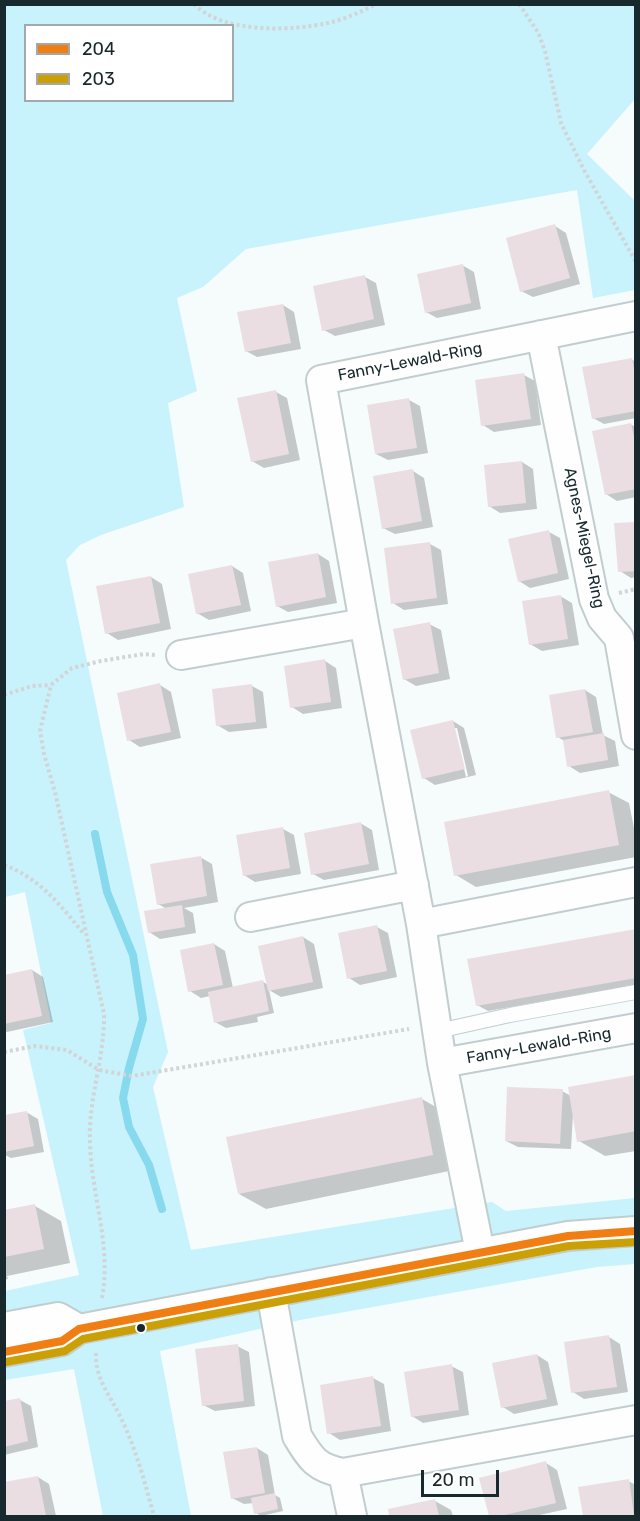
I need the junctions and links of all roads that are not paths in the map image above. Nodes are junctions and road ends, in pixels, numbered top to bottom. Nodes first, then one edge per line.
1 (636, 316) edge
2 (541, 336) junction
3 (364, 623) junction
4 (181, 655) road end
5 (636, 735) edge
6 (636, 882) edge
7 (414, 885) junction
8 (250, 917) dead end
9 (422, 924) junction
10 (636, 992) edge
11 (437, 1028) junction
12 (636, 1028) edge
13 (442, 1063) junction
14 (636, 1231) edge
15 (480, 1252) junction
16 (271, 1292) junction
17 (4, 1327) edge
18 (88, 1327) junction
19 (4, 1352) edge
20 (636, 1420) edge
21 (343, 1473) junction
22 (352, 1516) edge

1 - 2 street, Fanny-Lewald-Ring
2 - 3 street, Fanny-Lewald-Ring
2 - 5 street, Agnes-Miegel-Ring
3 - 4 street
3 - 7 street, Fanny-Lewald-Ring
6 - 9 street
7 - 8 street
7 - 9 street, Fanny-Lewald-Ring
9 - 11 street, Fanny-Lewald-Ring
10 - 11 lane
11 - 13 street, Fanny-Lewald-Ring
12 - 13 street, Fanny-Lewald-Ring
13 - 15 street, Fanny-Lewald-Ring
14 - 15 street
15 - 16 street
16 - 18 street
16 - 21 street
17 - 18 street
18 - 19 street
20 - 21 street
21 - 22 street

